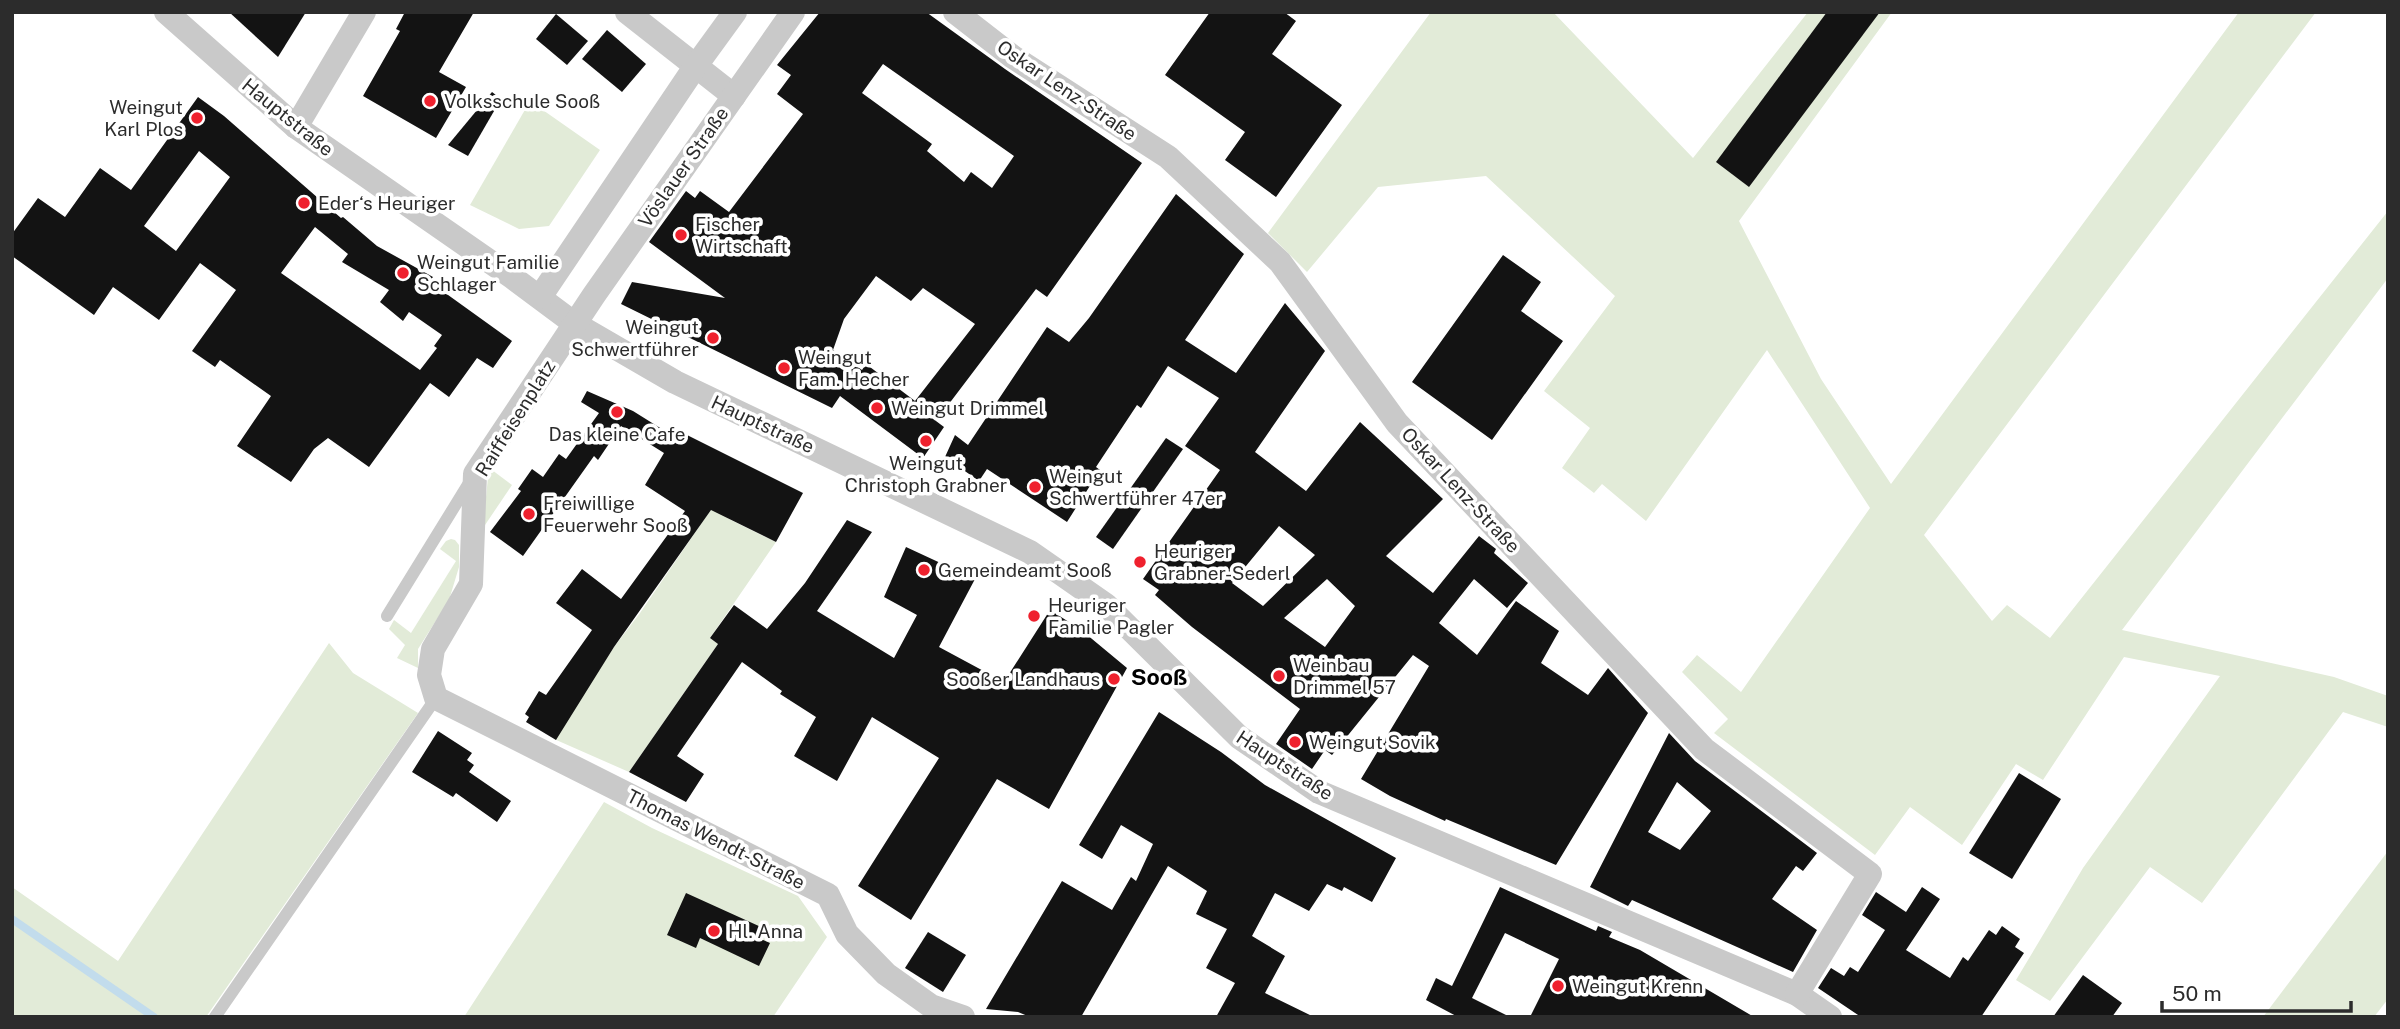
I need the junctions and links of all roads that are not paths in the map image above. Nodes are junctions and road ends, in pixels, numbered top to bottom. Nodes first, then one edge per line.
1 (166, 12) edge
2 (364, 12) edge
3 (627, 12) edge
4 (735, 12) edge
5 (793, 12) edge
6 (955, 12) edge
7 (695, 67) junction
8 (734, 96) junction
9 (296, 127) junction
10 (540, 298) junction
11 (575, 324) junction
12 (475, 474) junction
13 (387, 616) dead end
14 (432, 687) junction
15 (1797, 994) junction
16 (215, 1017) edge
17 (963, 1017) edge
18 (1830, 1017) edge

1 - 9 street, Hauptstraße
2 - 9 street
3 - 7 street
4 - 7 street
5 - 8 street, Vöslauer Straße
6 - 15 street, Oskar Lenz-Straße
7 - 8 street
7 - 10 street
8 - 11 street, Vöslauer Straße
9 - 10 street, Hauptstraße
10 - 11 street, Hauptstraße
11 - 12 street, Raiffeisenplatz
11 - 15 street, Hauptstraße
12 - 13 lane
12 - 14 street, Raiffeisenplatz
14 - 16 lane
14 - 17 street, Thomas Wendt-Straße
15 - 18 street, Hauptstraße

